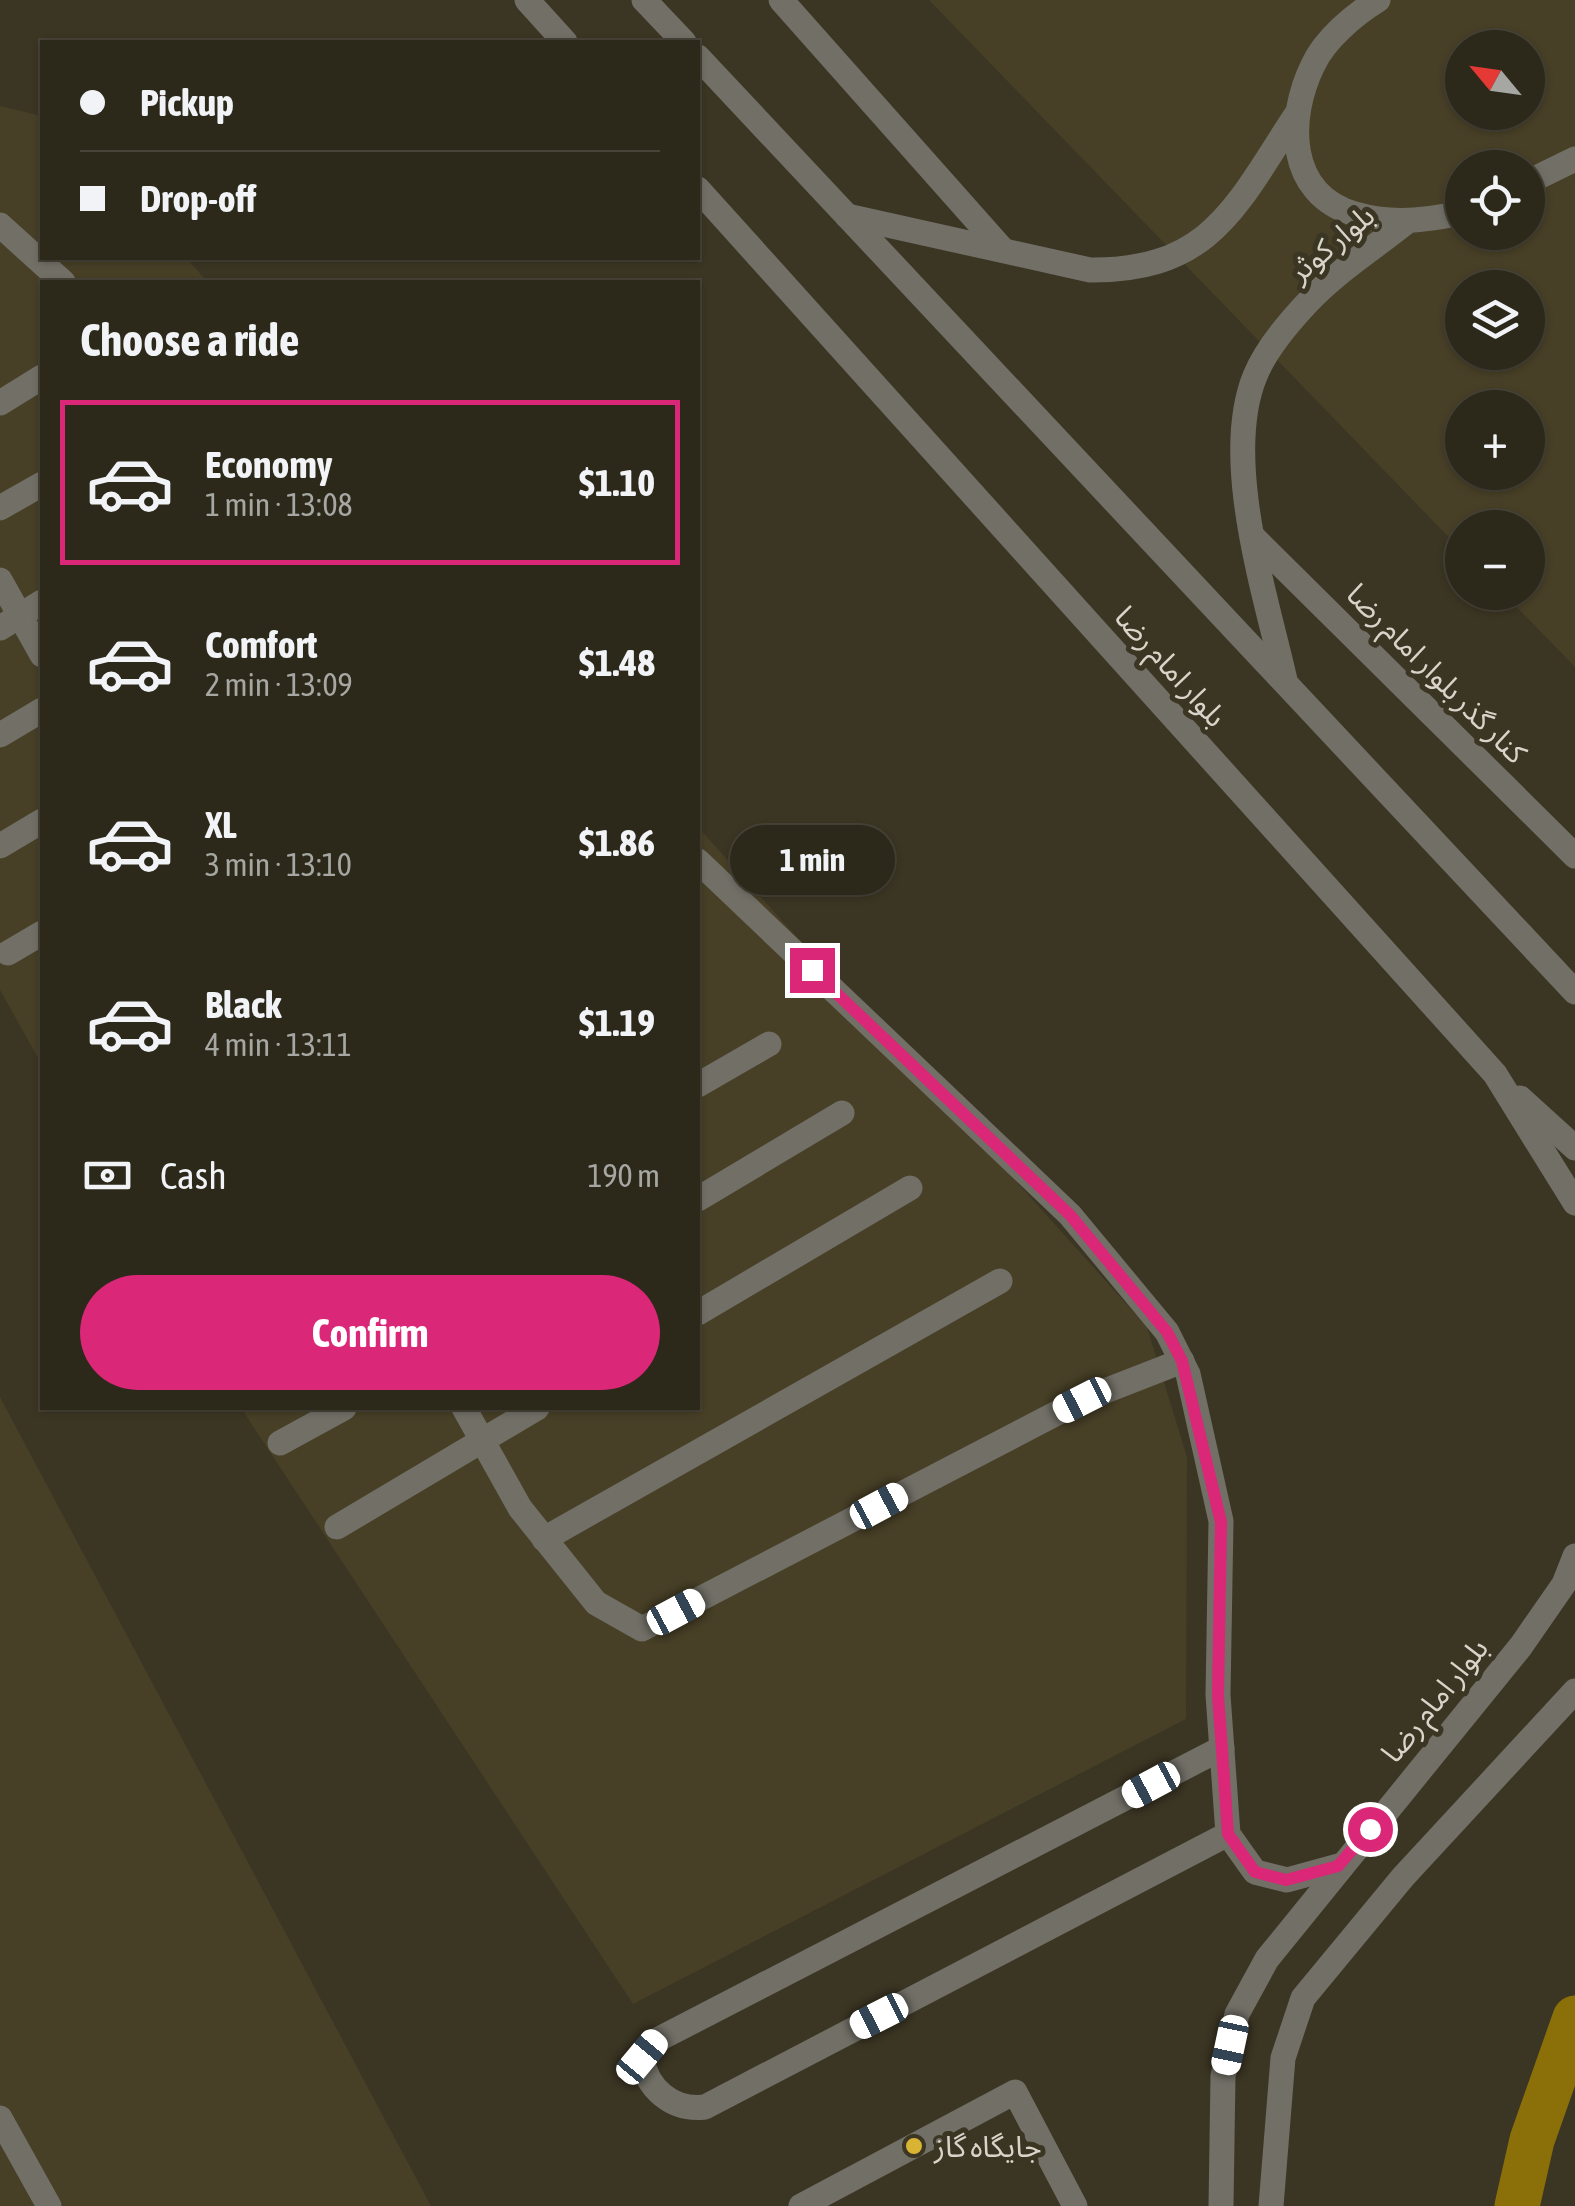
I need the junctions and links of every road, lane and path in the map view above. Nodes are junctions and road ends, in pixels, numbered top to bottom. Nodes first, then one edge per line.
1 (527, 0) edge
2 (644, 0) edge
3 (781, 0) edge
4 (1378, 0) edge
5 (563, 40) edge
6 (682, 40) edge
7 (700, 59) edge
8 (1296, 115) junction
9 (1575, 159) edge
10 (1545, 174) edge
11 (700, 192) edge
12 (847, 216) junction
13 (1445, 217) edge
14 (1405, 224) junction
15 (0, 225) edge
16 (1002, 250) junction
17 (61, 280) edge
18 (40, 378) edge
19 (0, 404) edge
20 (40, 485) edge
21 (0, 508) edge
22 (1253, 537) junction
23 (0, 580) edge
24 (21, 615) edge
25 (40, 652) edge
26 (1286, 684) junction
27 (40, 711) edge
28 (0, 735) edge
29 (40, 822) edge
30 (0, 846) edge
31 (1575, 856) edge
32 (700, 864) edge
33 (40, 934) edge
34 (8, 953) dead end
35 (1575, 992) edge
36 (769, 1044) dead end
37 (1495, 1074) junction
38 (700, 1085) edge
39 (842, 1113) dead end
40 (1575, 1148) edge
41 (910, 1188) dead end
42 (700, 1198) edge
43 (1575, 1203) edge
44 (1000, 1281) dead end
45 (700, 1312) edge
46 (1182, 1361) junction
47 (340, 1410) edge
48 (465, 1410) edge
49 (534, 1410) edge
50 (482, 1440) junction
51 (280, 1444) dead end
52 (337, 1526) dead end
53 (544, 1539) junction
54 (1575, 1556) edge
55 (1575, 1691) edge
56 (1222, 1748) junction
57 (1228, 1834) junction
58 (1338, 1866) junction
59 (0, 2118) edge
60 (49, 2206) edge
61 (801, 2206) edge
62 (1075, 2206) edge
63 (1222, 2206) edge
64 (1270, 2206) edge

1 - 5 street
2 - 6 street
3 - 16 street
4 - 8 street
7 - 12 street
8 - 14 street
8 - 16 street
9 - 10 street
11 - 37 street, بلوار امام رضا
12 - 16 street
12 - 26 street
13 - 14 street
14 - 22 street, بلوار کوثر
15 - 17 street
18 - 19 street
20 - 21 street
22 - 26 street, بلوار کوثر
22 - 31 street, کنار گذر بلوار امام رضا
23 - 24 street
24 - 25 street
26 - 35 street
27 - 28 street
29 - 30 street
32 - 46 street
33 - 34 street
36 - 38 street
37 - 40 street
37 - 43 street, بلوار امام رضا
39 - 42 street
41 - 45 street
44 - 53 street
46 - 53 street
46 - 56 street
47 - 51 street
48 - 50 street
49 - 50 street
50 - 52 street
50 - 53 street
54 - 58 street, بلوار امام رضا
55 - 64 street
56 - 57 street
56 - 57 street
57 - 58 street
58 - 63 street, بلوار امام رضا
59 - 60 street
61 - 62 street

